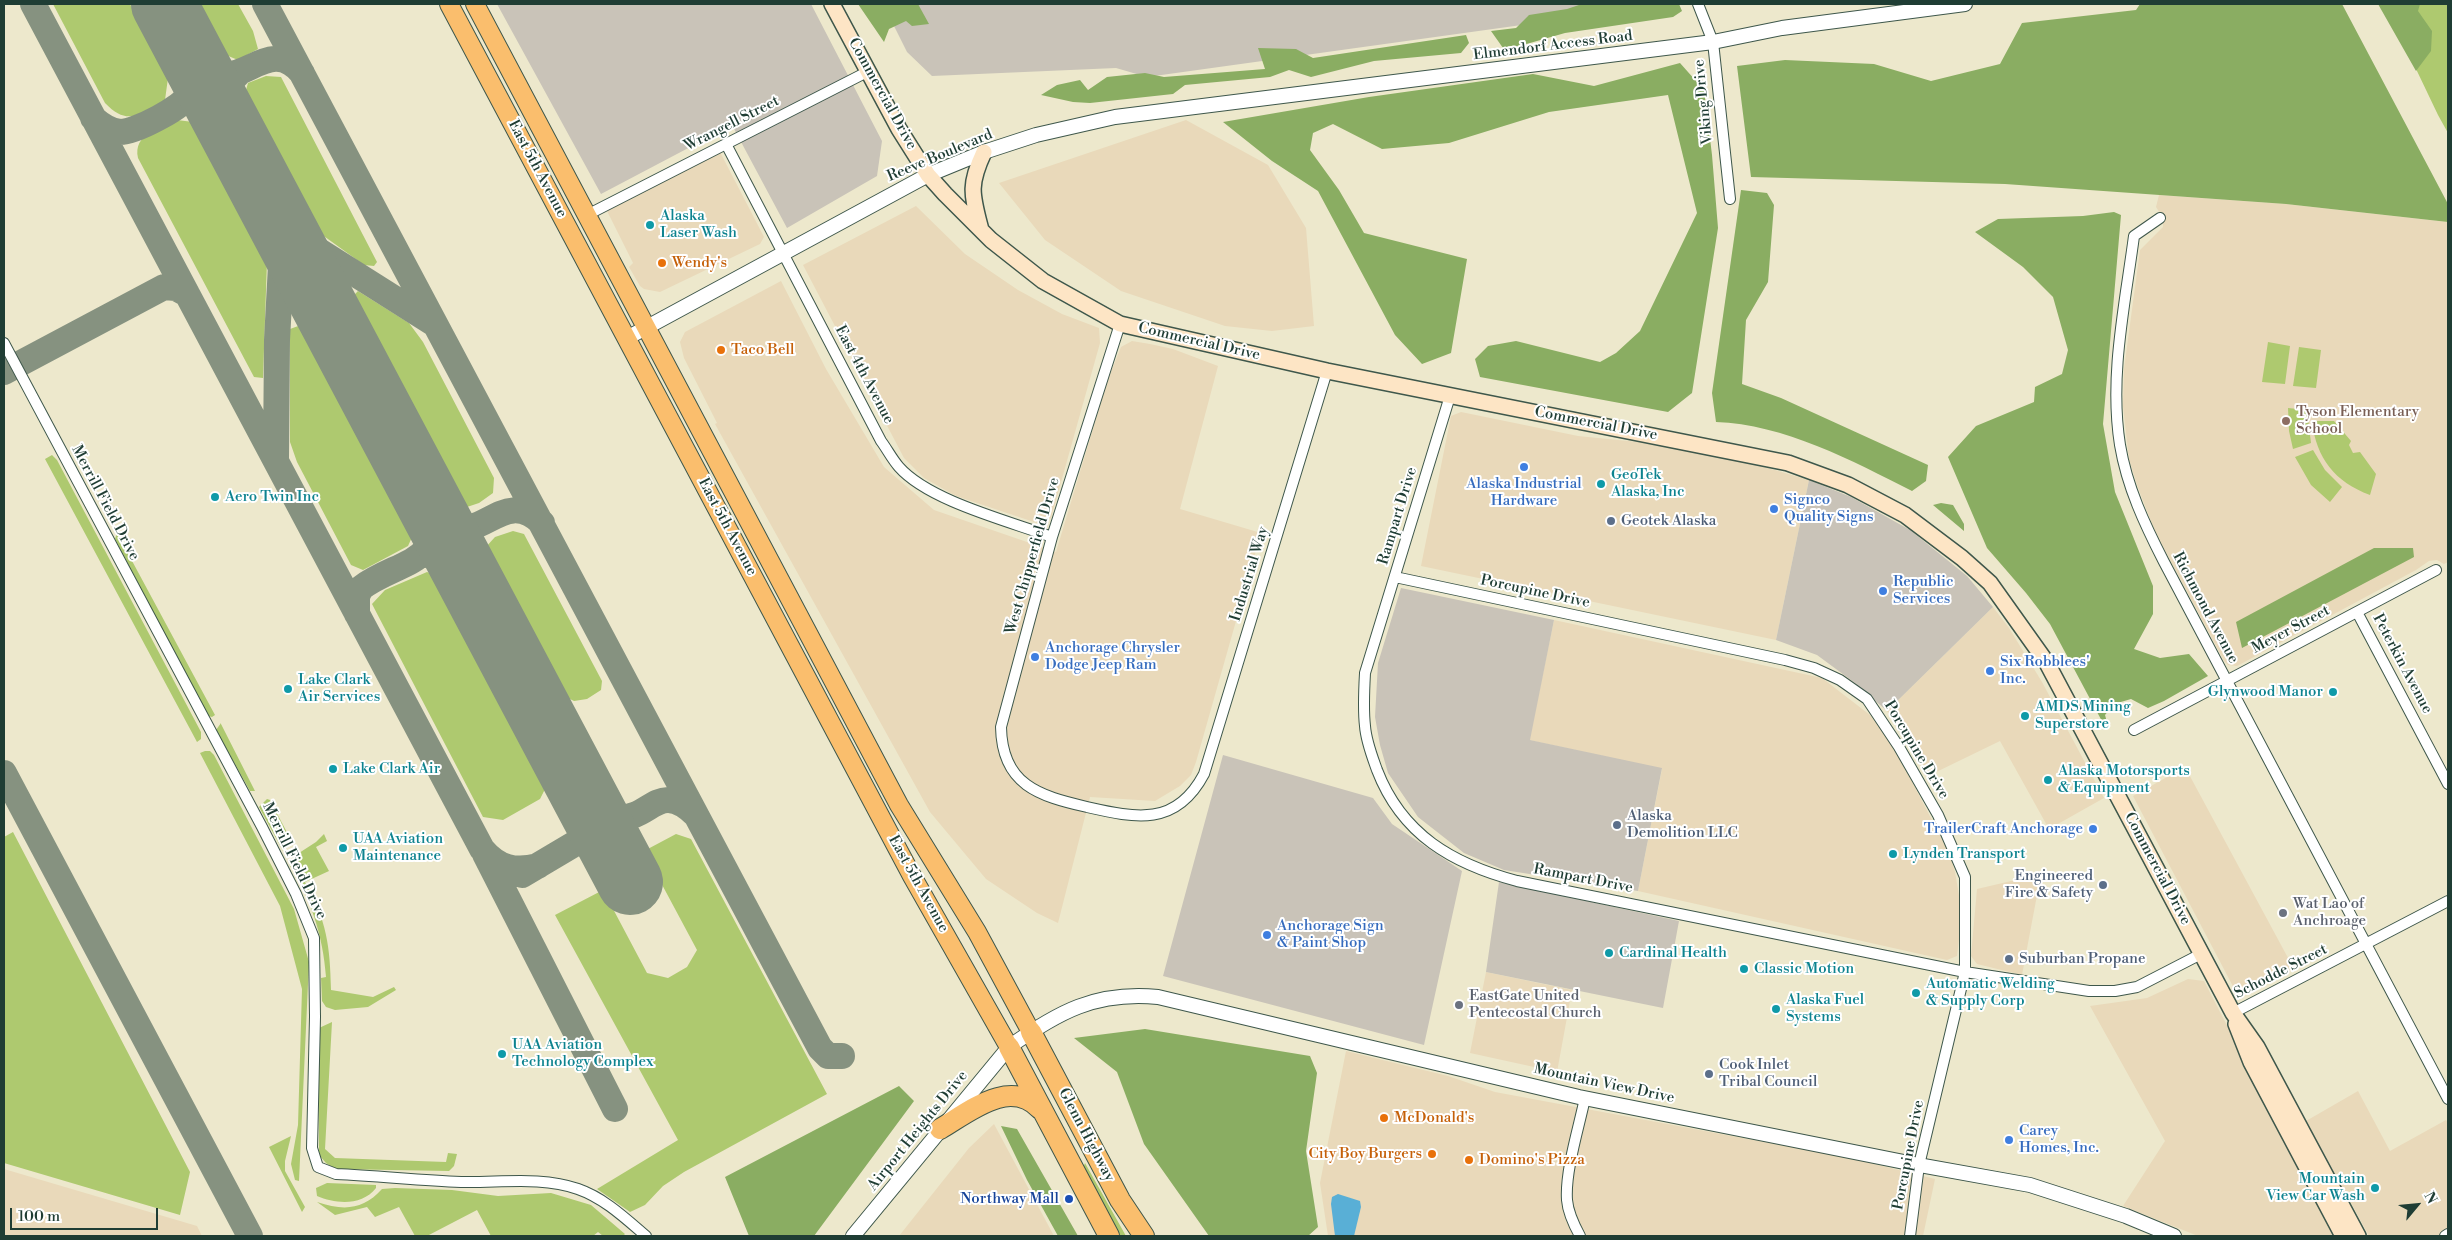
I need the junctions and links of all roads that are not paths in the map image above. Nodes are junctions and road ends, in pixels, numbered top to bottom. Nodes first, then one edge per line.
1 (449, 4) edge
2 (475, 4) edge
3 (832, 4) edge
4 (1698, 4) edge
5 (1965, 4) edge
6 (1713, 42) junction
7 (868, 72) junction
8 (1326, 89) joint
9 (726, 144) junction
10 (984, 152) junction
11 (928, 175) junction
12 (1730, 199) dead end
13 (587, 215) junction
14 (2160, 218) dead end
15 (982, 232) junction
16 (783, 254) junction
17 (1120, 324) junction
18 (646, 327) junction
19 (627, 338) junction
20 (4, 343) edge
21 (1327, 371) junction
22 (1450, 396) junction
23 (1052, 537) junction
24 (2436, 570) dead end
25 (1395, 577) junction
26 (2357, 612) junction
27 (2227, 682) junction
28 (2134, 730) dead end
29 (2448, 784) edge
30 (1032, 790) joint
31 (2448, 901) edge
32 (2366, 944) junction
33 (2201, 954) junction
34 (1965, 972) junction
35 (2233, 1013) junction
36 (1031, 1032) junction
37 (1009, 1047) junction
38 (1585, 1098) junction
39 (2448, 1099) edge
40 (1042, 1112) junction
41 (940, 1129) junction
42 (1919, 1165) junction
43 (2448, 1234) edge
44 (646, 1236) edge
45 (853, 1236) edge
46 (1109, 1236) edge
47 (1144, 1236) edge
48 (1580, 1236) edge
49 (1910, 1236) edge
50 (2174, 1236) edge
51 (2342, 1236) edge
52 (2358, 1236) edge
53 (2445, 1236) edge

1 - 19 highway, East 5th Avenue
2 - 13 highway, East 5th Avenue
3 - 7 main road, Commercial Drive
4 - 6 street, Viking Drive
5 - 6 street, Elmendorf Access Road
6 - 8 street, Elmendorf Access Road
6 - 12 street, Viking Drive
7 - 9 street, Wrangell Street
7 - 11 main road, Commercial Drive
8 - 10 street, Reeve Boulevard
9 - 13 street, Wrangell Street
9 - 16 street, East 4th Avenue
10 - 11 street, Reeve Boulevard
10 - 15 main road
11 - 15 main road, Commercial Drive
11 - 16 street, Reeve Boulevard
13 - 18 highway, East 5th Avenue
14 - 27 street, Richmond Avenue
15 - 17 main road, Commercial Drive
16 - 18 street, Reeve Boulevard
16 - 23 street, East 4th Avenue
17 - 21 main road, Commercial Drive
17 - 23 street, West Chipperfield Drive
18 - 19 street, Reeve Boulevard
18 - 36 highway, East 5th Avenue
19 - 37 highway, East 5th Avenue
20 - 44 street, Merrill Field Drive
21 - 22 main road, Commercial Drive
21 - 30 street, Industrial Way
22 - 25 street, Rampart Drive
22 - 33 main road, Commercial Drive
23 - 30 street, West Chipperfield Drive
24 - 26 street, Meyer Street
25 - 34 street, Porcupine Drive
25 - 34 street, Rampart Drive
26 - 27 street, Meyer Street
26 - 29 street, Peterkin Avenue
27 - 28 street, Meyer Street
27 - 32 street, Richmond Avenue
31 - 32 street, Schodde Street
32 - 35 street, Schodde Street
32 - 39 street, Richmond Avenue
33 - 34 street, Rampart Drive
33 - 35 main road, Commercial Drive
34 - 42 street, Porcupine Drive
35 - 51 main road, Commercial Drive
35 - 52 main road, Commercial Drive
36 - 37 street, Mountain View Drive
36 - 38 street, Mountain View Drive
36 - 47 highway, Glenn Highway
37 - 40 highway, Glenn Highway
37 - 41 street, Airport Heights Drive
38 - 42 street, Mountain View Drive
38 - 48 street
40 - 41 highway
40 - 46 highway, Glenn Highway
41 - 45 street, Airport Heights Drive
42 - 49 street, Porcupine Drive
42 - 50 street, Mountain View Drive
43 - 53 street

